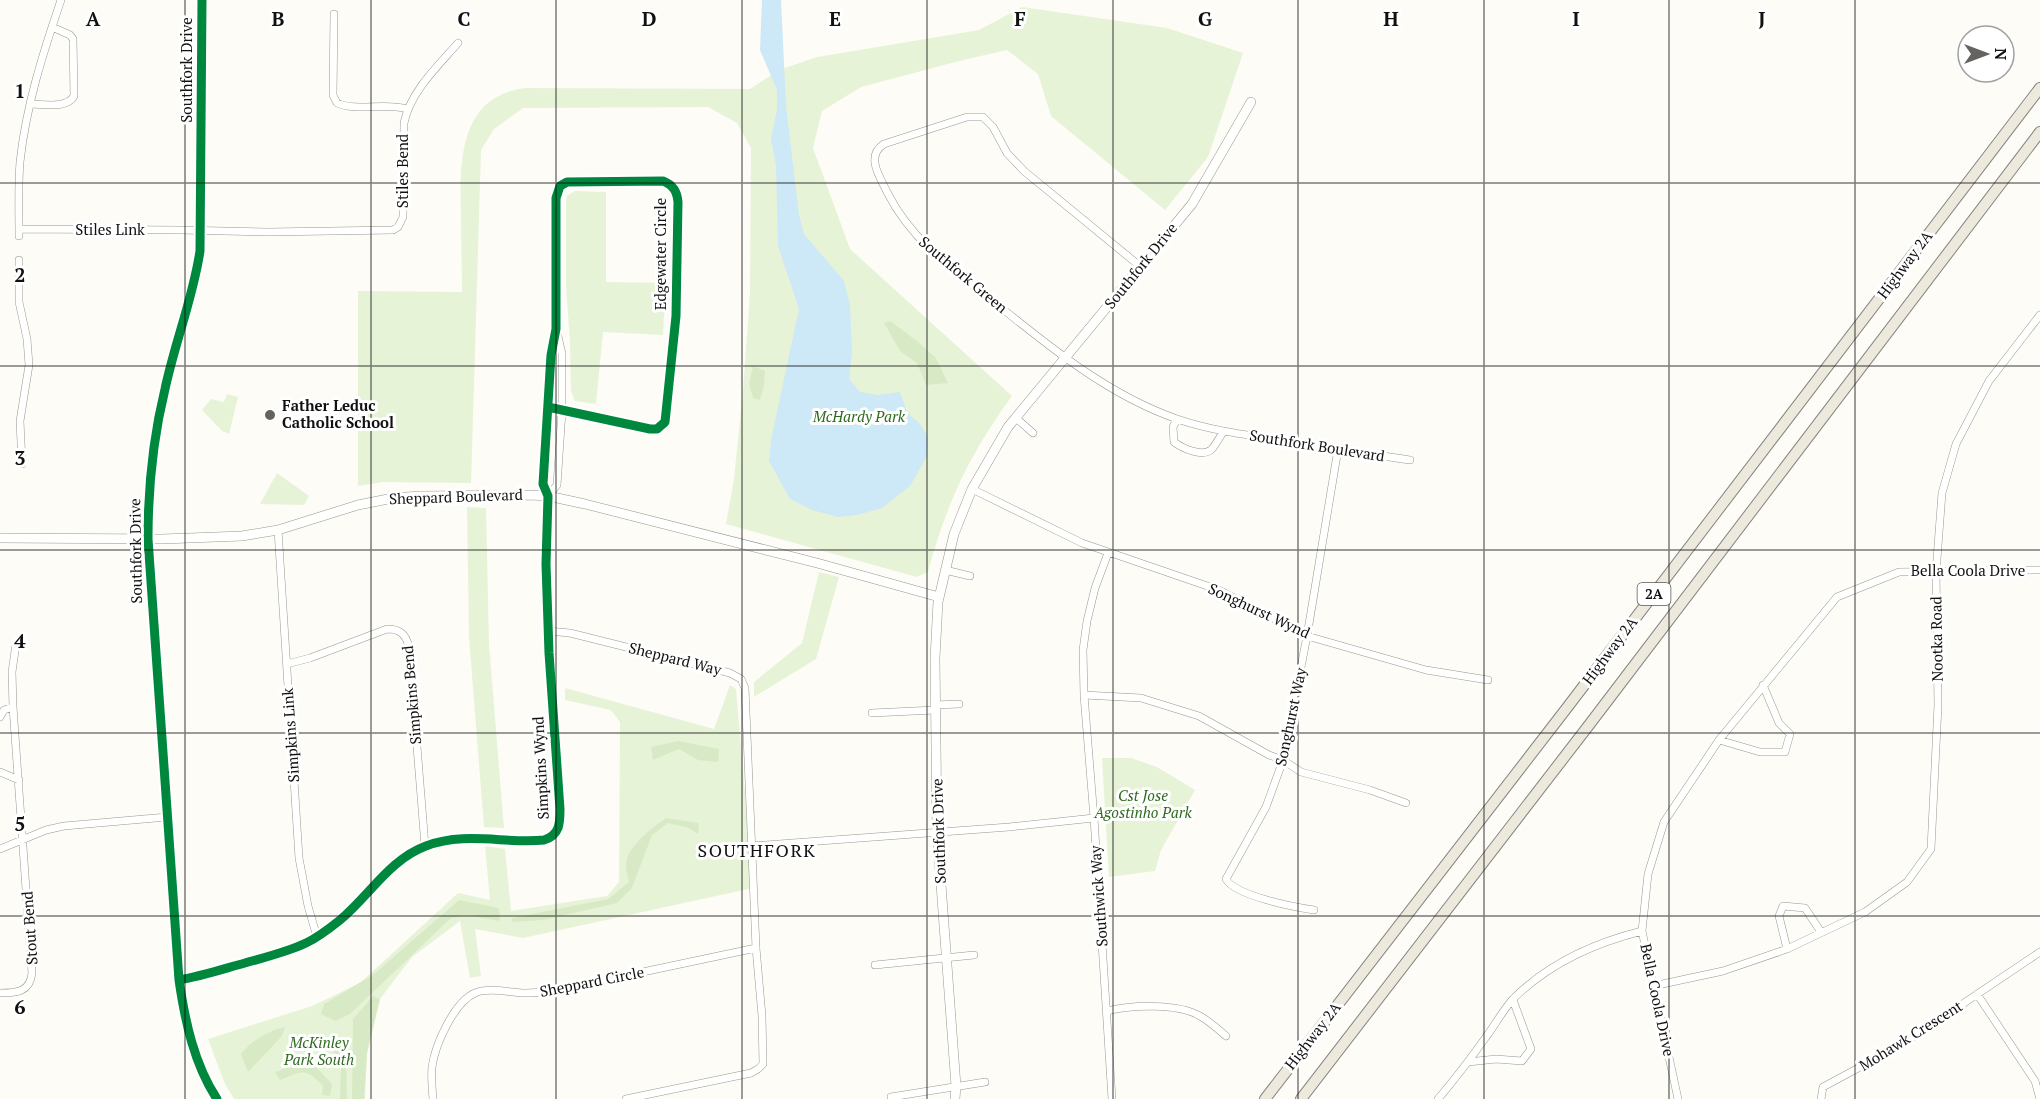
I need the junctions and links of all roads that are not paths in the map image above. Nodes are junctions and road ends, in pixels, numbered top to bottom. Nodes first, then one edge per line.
1 (61, 0) edge
2 (201, 0) edge
3 (334, 14) dead end
4 (52, 27) junction
5 (458, 43) dead end
6 (2040, 88) edge
7 (1251, 102) dead end
8 (30, 104) junction
9 (407, 109) junction
10 (2040, 132) edge
11 (201, 230) junction
12 (19, 260) dead end
13 (1141, 267) junction
14 (2040, 315) edge
15 (556, 329) junction
16 (1065, 358) junction
17 (548, 407) junction
18 (562, 411) junction
19 (1016, 418) junction
20 (1177, 419) junction
21 (1223, 432) junction
22 (1034, 434) dead end
23 (1338, 449) junction
24 (1410, 460) dead end
25 (22, 464) dead end
26 (972, 489) junction
27 (548, 496) junction
28 (278, 530) junction
29 (0, 538) edge
30 (148, 539) junction
31 (1108, 553) junction
32 (945, 570) junction
33 (2040, 570) edge
34 (1936, 572) junction
35 (970, 576) dead end
36 (939, 597) junction
37 (548, 631) junction
38 (1307, 636) junction
39 (16, 644) dead end
40 (287, 664) junction
41 (1488, 680) dead end
42 (1763, 686) junction
43 (1084, 695) junction
44 (959, 704) dead end
45 (13, 707) junction
46 (935, 707) junction
47 (872, 712) dead end
48 (0, 717) edge
49 (1719, 740) junction
50 (1283, 760) junction
51 (0, 772) edge
52 (19, 780) junction
53 (1406, 803) dead end
54 (167, 817) junction
55 (1094, 818) junction
56 (937, 831) junction
57 (24, 839) junction
58 (425, 846) junction
59 (751, 846) junction
60 (0, 849) edge
61 (1314, 910) dead end
62 (1642, 931) junction
63 (1821, 932) junction
64 (317, 937) junction
65 (756, 948) junction
66 (1787, 949) junction
67 (2040, 952) edge
68 (974, 955) dead end
69 (946, 957) junction
70 (875, 965) dead end
71 (179, 980) junction
72 (1653, 986) junction
73 (0, 993) edge
74 (1977, 994) junction
75 (1513, 1000) junction
76 (1107, 1011) junction
77 (1226, 1036) dead end
78 (1468, 1062) junction
79 (985, 1082) dead end
80 (956, 1086) junction
81 (891, 1097) dead end
82 (214, 1098) edge
83 (433, 1099) edge
84 (626, 1099) edge
85 (955, 1099) edge
86 (960, 1099) edge
87 (1112, 1099) edge
88 (1265, 1099) edge
89 (1300, 1099) edge
90 (1438, 1099) edge
91 (1678, 1099) edge
92 (1821, 1099) edge
93 (2040, 1099) edge

1 - 4 street
2 - 11 street, Southfork Drive
3 - 9 street
4 - 8 street
4 - 8 street
5 - 9 street, Stiles Bend
6 - 88 main road, Highway 2A / 2A
7 - 13 street, Southfork Drive
8 - 11 street, Stiles Link
9 - 11 street, Stiles Bend
10 - 89 main road, Highway 2A / 2A
11 - 30 street, Southfork Drive
12 - 25 street
13 - 16 street, Southfork Drive
13 - 16 street, Southfork Green
14 - 34 street, Nootka Road
15 - 17 street
15 - 18 street
15 - 18 street, Edgewater Circle
16 - 19 street, Southfork Drive
16 - 20 street, Southfork Boulevard
17 - 18 street, Edgewater Circle
17 - 27 street
18 - 27 street
19 - 22 street
19 - 26 street, Southfork Drive
20 - 21 street, Southfork Boulevard
20 - 21 street
21 - 23 street, Southfork Boulevard
23 - 24 street, Southfork Boulevard
23 - 38 street, Songhurst Way
26 - 31 street, Songhurst Wynd
26 - 32 street, Southfork Drive
27 - 28 street, Sheppard Boulevard
27 - 36 street, Sheppard Boulevard
27 - 37 street, Simpkins Wynd
28 - 30 street, Sheppard Boulevard
28 - 40 street, Simpkins Link
29 - 30 street, Sheppard Boulevard
30 - 54 street, Southfork Drive
31 - 38 street, Songhurst Wynd
31 - 43 street, Southwick Way
32 - 35 street
32 - 36 street, Southfork Drive
33 - 34 street, Bella Coola Drive
34 - 42 street, Bella Coola Drive
34 - 63 street, Nootka Road
36 - 46 street, Southfork Drive
37 - 58 street, Simpkins Wynd
37 - 59 street, Sheppard Way
38 - 41 street, Songhurst Wynd
38 - 50 street, Songhurst Way
39 - 45 street
40 - 58 street, Simpkins Bend
40 - 64 street, Simpkins Link
42 - 49 street, Bella Coola Drive
42 - 49 street
43 - 50 street
43 - 55 street, Southwick Way
44 - 46 street
45 - 48 street
45 - 52 street
46 - 47 street
46 - 56 street, Southfork Drive
49 - 62 street, Bella Coola Drive
50 - 53 street
50 - 61 street, Songhurst Way
51 - 52 street
52 - 57 street
54 - 57 street
54 - 71 street, Southfork Drive
55 - 56 street
55 - 76 street, Southwick Way
56 - 59 street
56 - 69 street, Southfork Drive
57 - 60 street
57 - 73 street, Stout Bend
58 - 64 street, Simpkins Wynd
59 - 65 street
62 - 72 street, Bella Coola Drive
62 - 75 street
63 - 66 street, Nootka Road
63 - 66 street
64 - 71 street, Simpkins Wynd
65 - 83 street, Sheppard Circle
65 - 84 street
66 - 72 street, Nootka Road
67 - 74 street, Mohawk Crescent
68 - 69 street
69 - 70 street
69 - 80 street, Southfork Drive
71 - 82 street, Southfork Drive
72 - 91 street, Bella Coola Drive
74 - 92 street, Mohawk Crescent
74 - 93 street, Mohawk Crescent
75 - 78 street
75 - 78 street
76 - 77 street
76 - 87 street, Southwick Way
78 - 90 street
79 - 80 street
80 - 81 street
80 - 85 street, Southfork Drive
80 - 86 street, Southfork Drive

